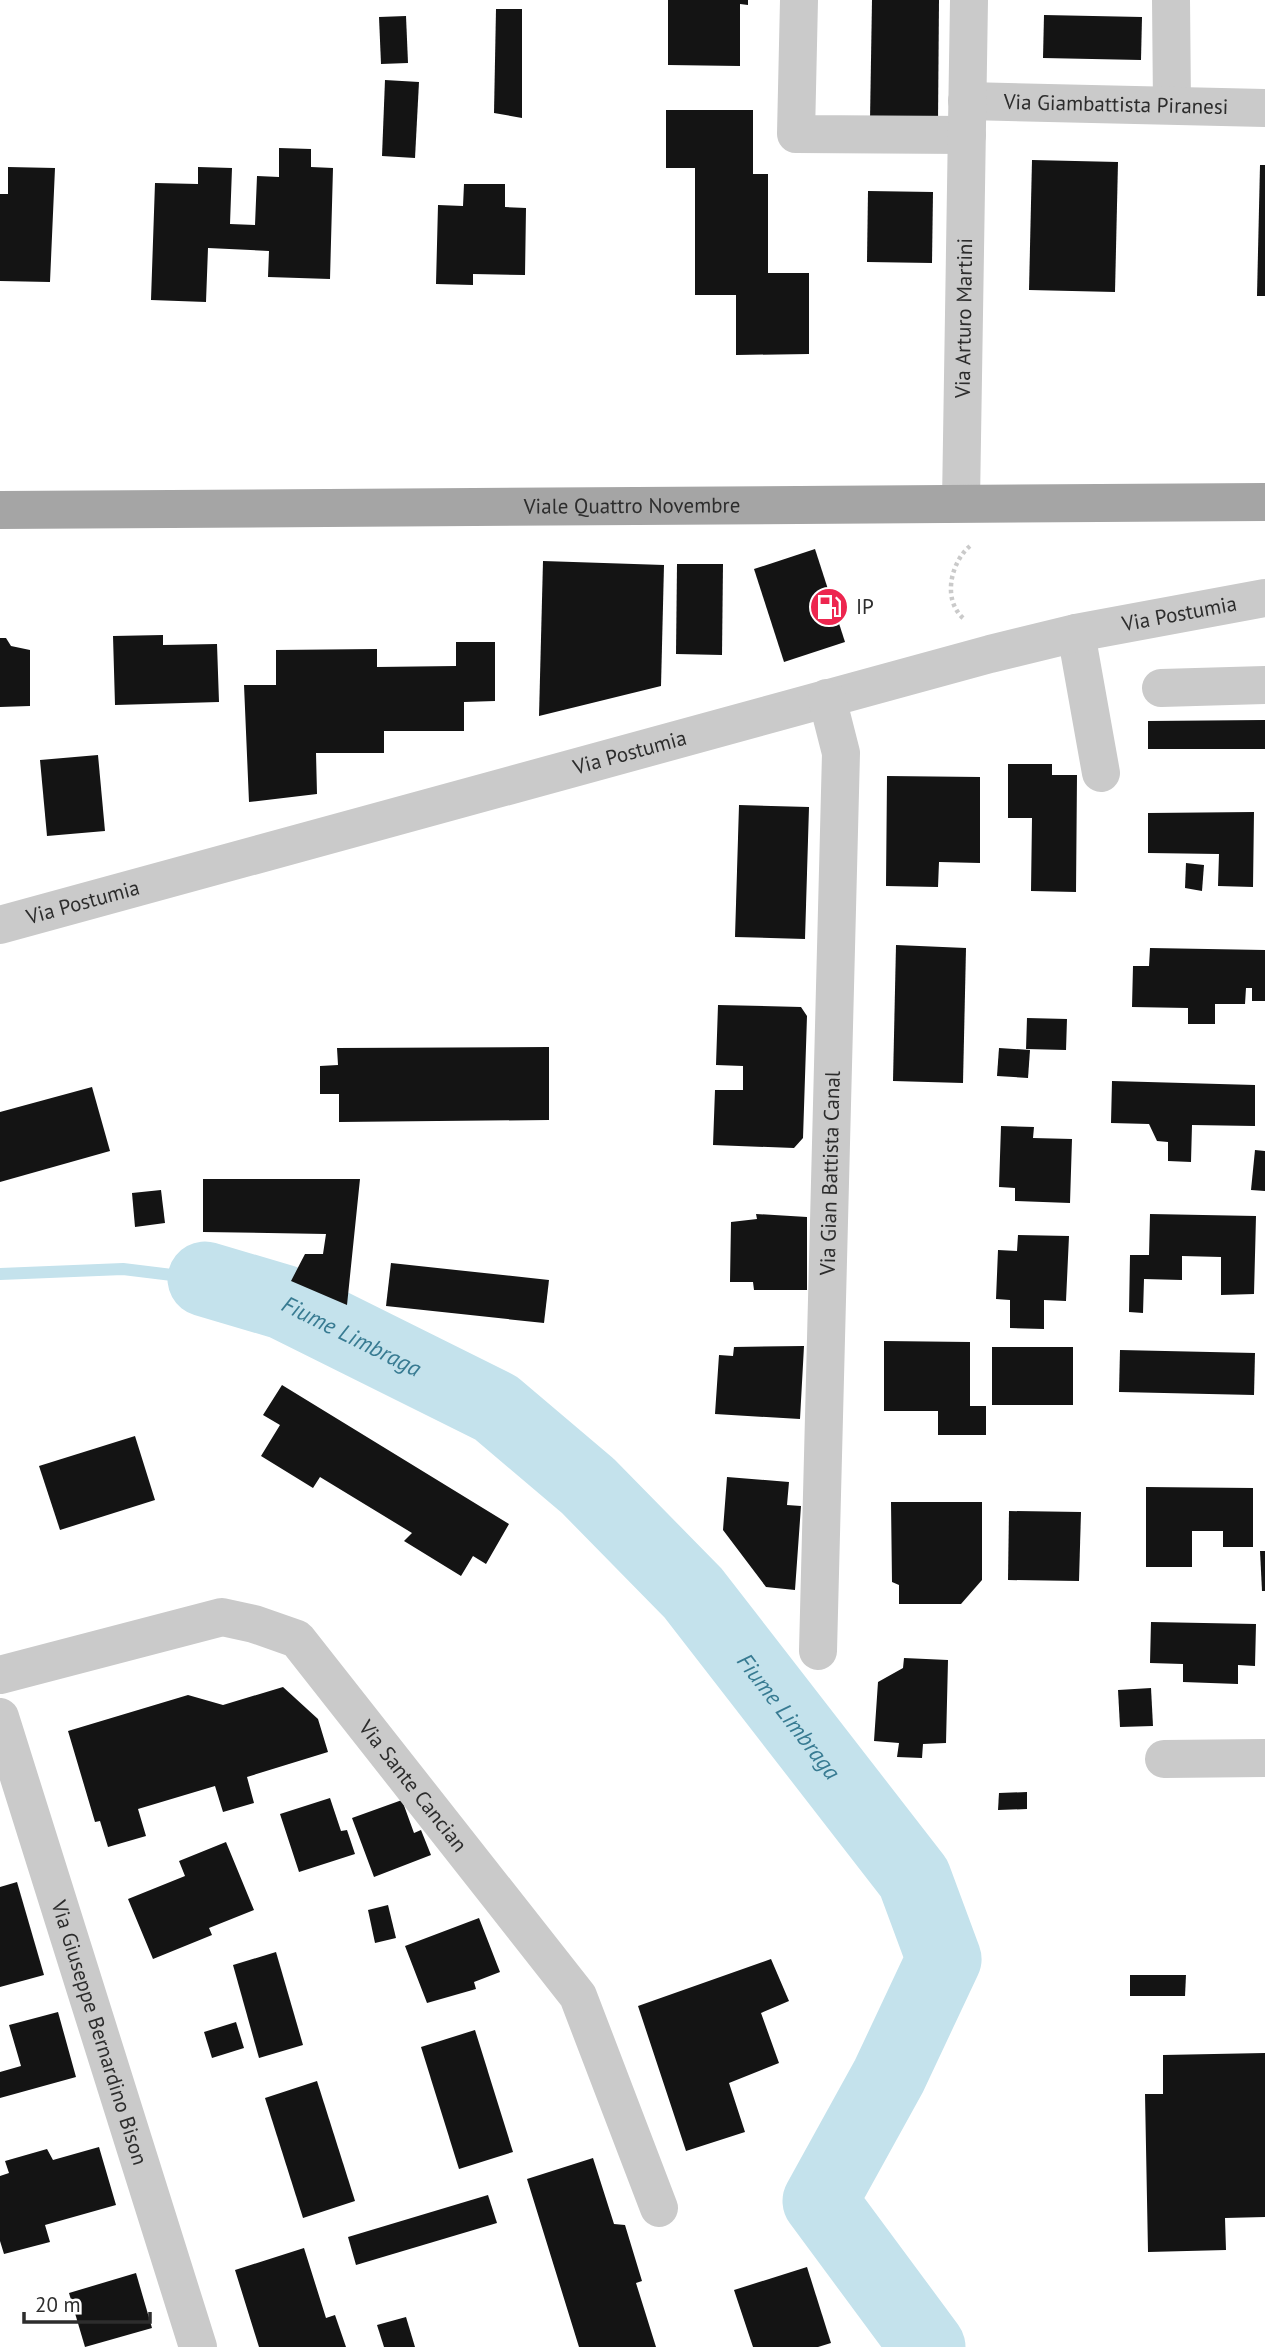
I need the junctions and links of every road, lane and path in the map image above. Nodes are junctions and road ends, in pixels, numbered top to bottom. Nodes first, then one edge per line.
1 (799, 0) edge
2 (969, 0) edge
3 (1171, 0) edge
4 (1172, 106) junction
5 (1265, 108) edge
6 (967, 118) junction
7 (961, 502) junction
8 (1265, 502) edge
9 (0, 510) edge
10 (977, 540) dead end
11 (1265, 598) edge
12 (968, 622) dead end
13 (1076, 633) junction
14 (1265, 685) edge
15 (1161, 688) dead end
16 (827, 698) junction
17 (1101, 773) dead end
18 (0, 925) edge
19 (818, 1651) dead end
20 (0, 1675) edge
21 (0, 1717) edge
22 (1265, 1758) edge
23 (1164, 1759) dead end
24 (659, 2208) dead end
25 (198, 2347) edge

1 - 6 street
2 - 6 street, Via Arturo Martini
3 - 4 street
4 - 5 street, Via Giambattista Piranesi
4 - 6 street, Via Giambattista Piranesi
6 - 7 street, Via Arturo Martini
7 - 8 main road, Viale Quattro Novembre
7 - 9 main road, Viale Quattro Novembre
10 - 12 path
11 - 13 street, Via Postumia
13 - 16 street, Via Postumia
13 - 17 street
14 - 15 street
16 - 18 street, Via Postumia
16 - 19 street, Via Gian Battista Canal
20 - 24 street, Via Sante Cancian
21 - 25 street, Via Giuseppe Bernardino Bison
22 - 23 street

